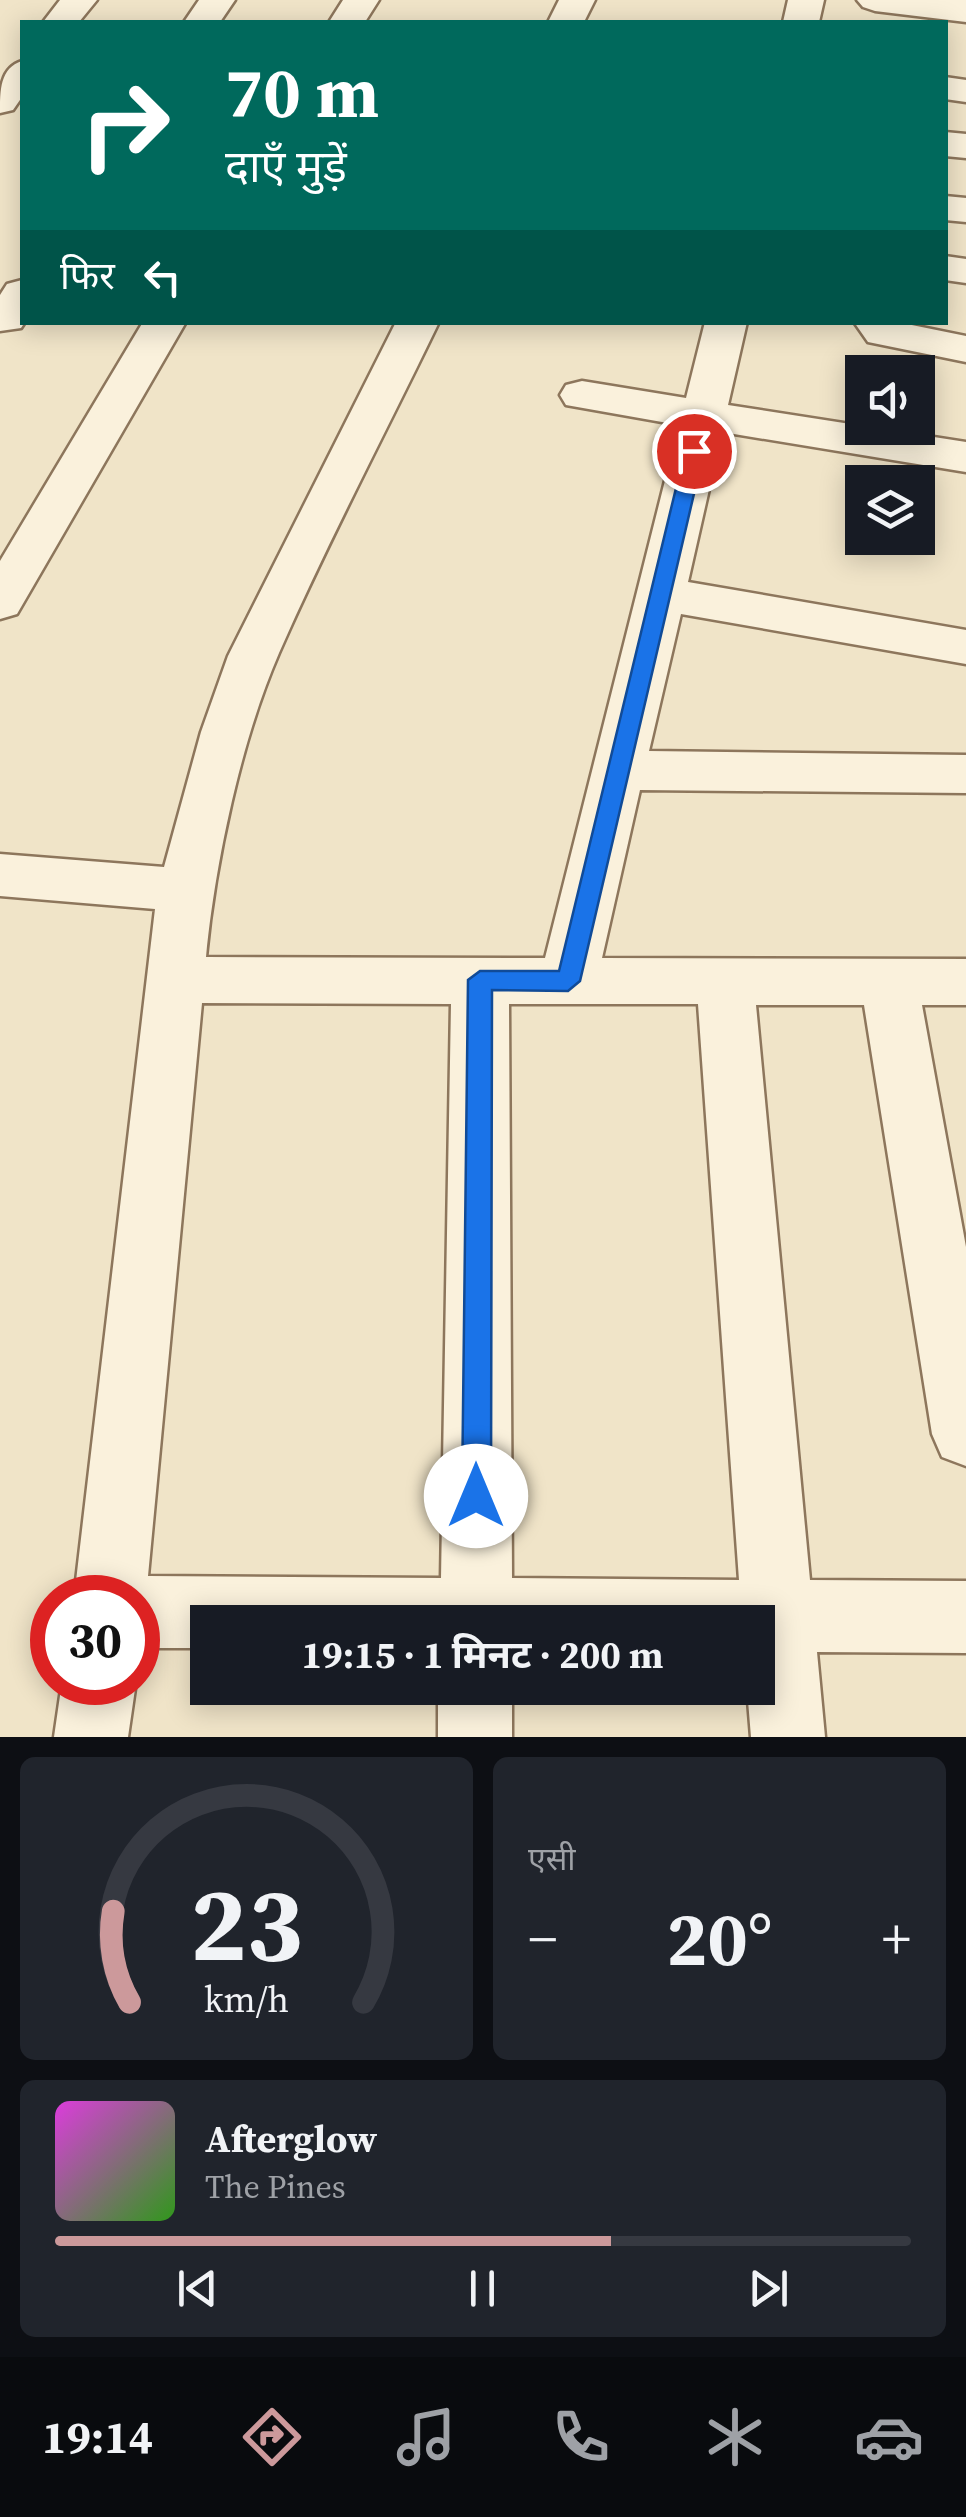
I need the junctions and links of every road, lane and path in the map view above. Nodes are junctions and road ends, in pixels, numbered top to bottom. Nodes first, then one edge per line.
1 (78, 0) edge
2 (875, 0) edge
3 (946, 14) edge
4 (63, 20) edge
5 (20, 75) edge
6 (0, 102) edge
7 (163, 325) edge
8 (417, 325) edge
9 (725, 325) edge
10 (877, 325) edge
11 (966, 348) edge
12 (582, 396) dead end
13 (703, 415) junction
14 (966, 458) edge
15 (660, 594) junction
16 (0, 602) edge
17 (966, 647) edge
18 (618, 770) junction
19 (966, 774) edge
20 (0, 875) edge
21 (185, 890) junction
22 (178, 980) junction
23 (480, 980) junction
24 (568, 981) junction
25 (725, 982) junction
26 (889, 982) junction
27 (966, 982) edge
28 (966, 1434) edge
29 (113, 1575) edge
30 (476, 1605) edge
31 (160, 1612) edge
32 (190, 1613) edge
33 (775, 1617) edge
34 (778, 1617) junction
35 (966, 1617) edge
36 (96, 1705) edge
37 (475, 1705) edge
38 (91, 1737) edge
39 (475, 1737) edge
40 (788, 1737) edge

1 - 4 street
2 - 3 street
5 - 6 street
7 - 16 street
8 - 21 street
9 - 13 street
10 - 11 street
12 - 13 street
13 - 14 street
13 - 15 street
15 - 17 street
15 - 18 street
18 - 19 street
18 - 24 street
20 - 21 street
21 - 22 street
22 - 23 street
22 - 29 street
23 - 24 street
23 - 30 street
24 - 25 street
25 - 26 street
25 - 34 street
26 - 27 street
26 - 28 street
31 - 32 street
33 - 34 street
34 - 35 street
34 - 40 street
36 - 38 street
37 - 39 street

